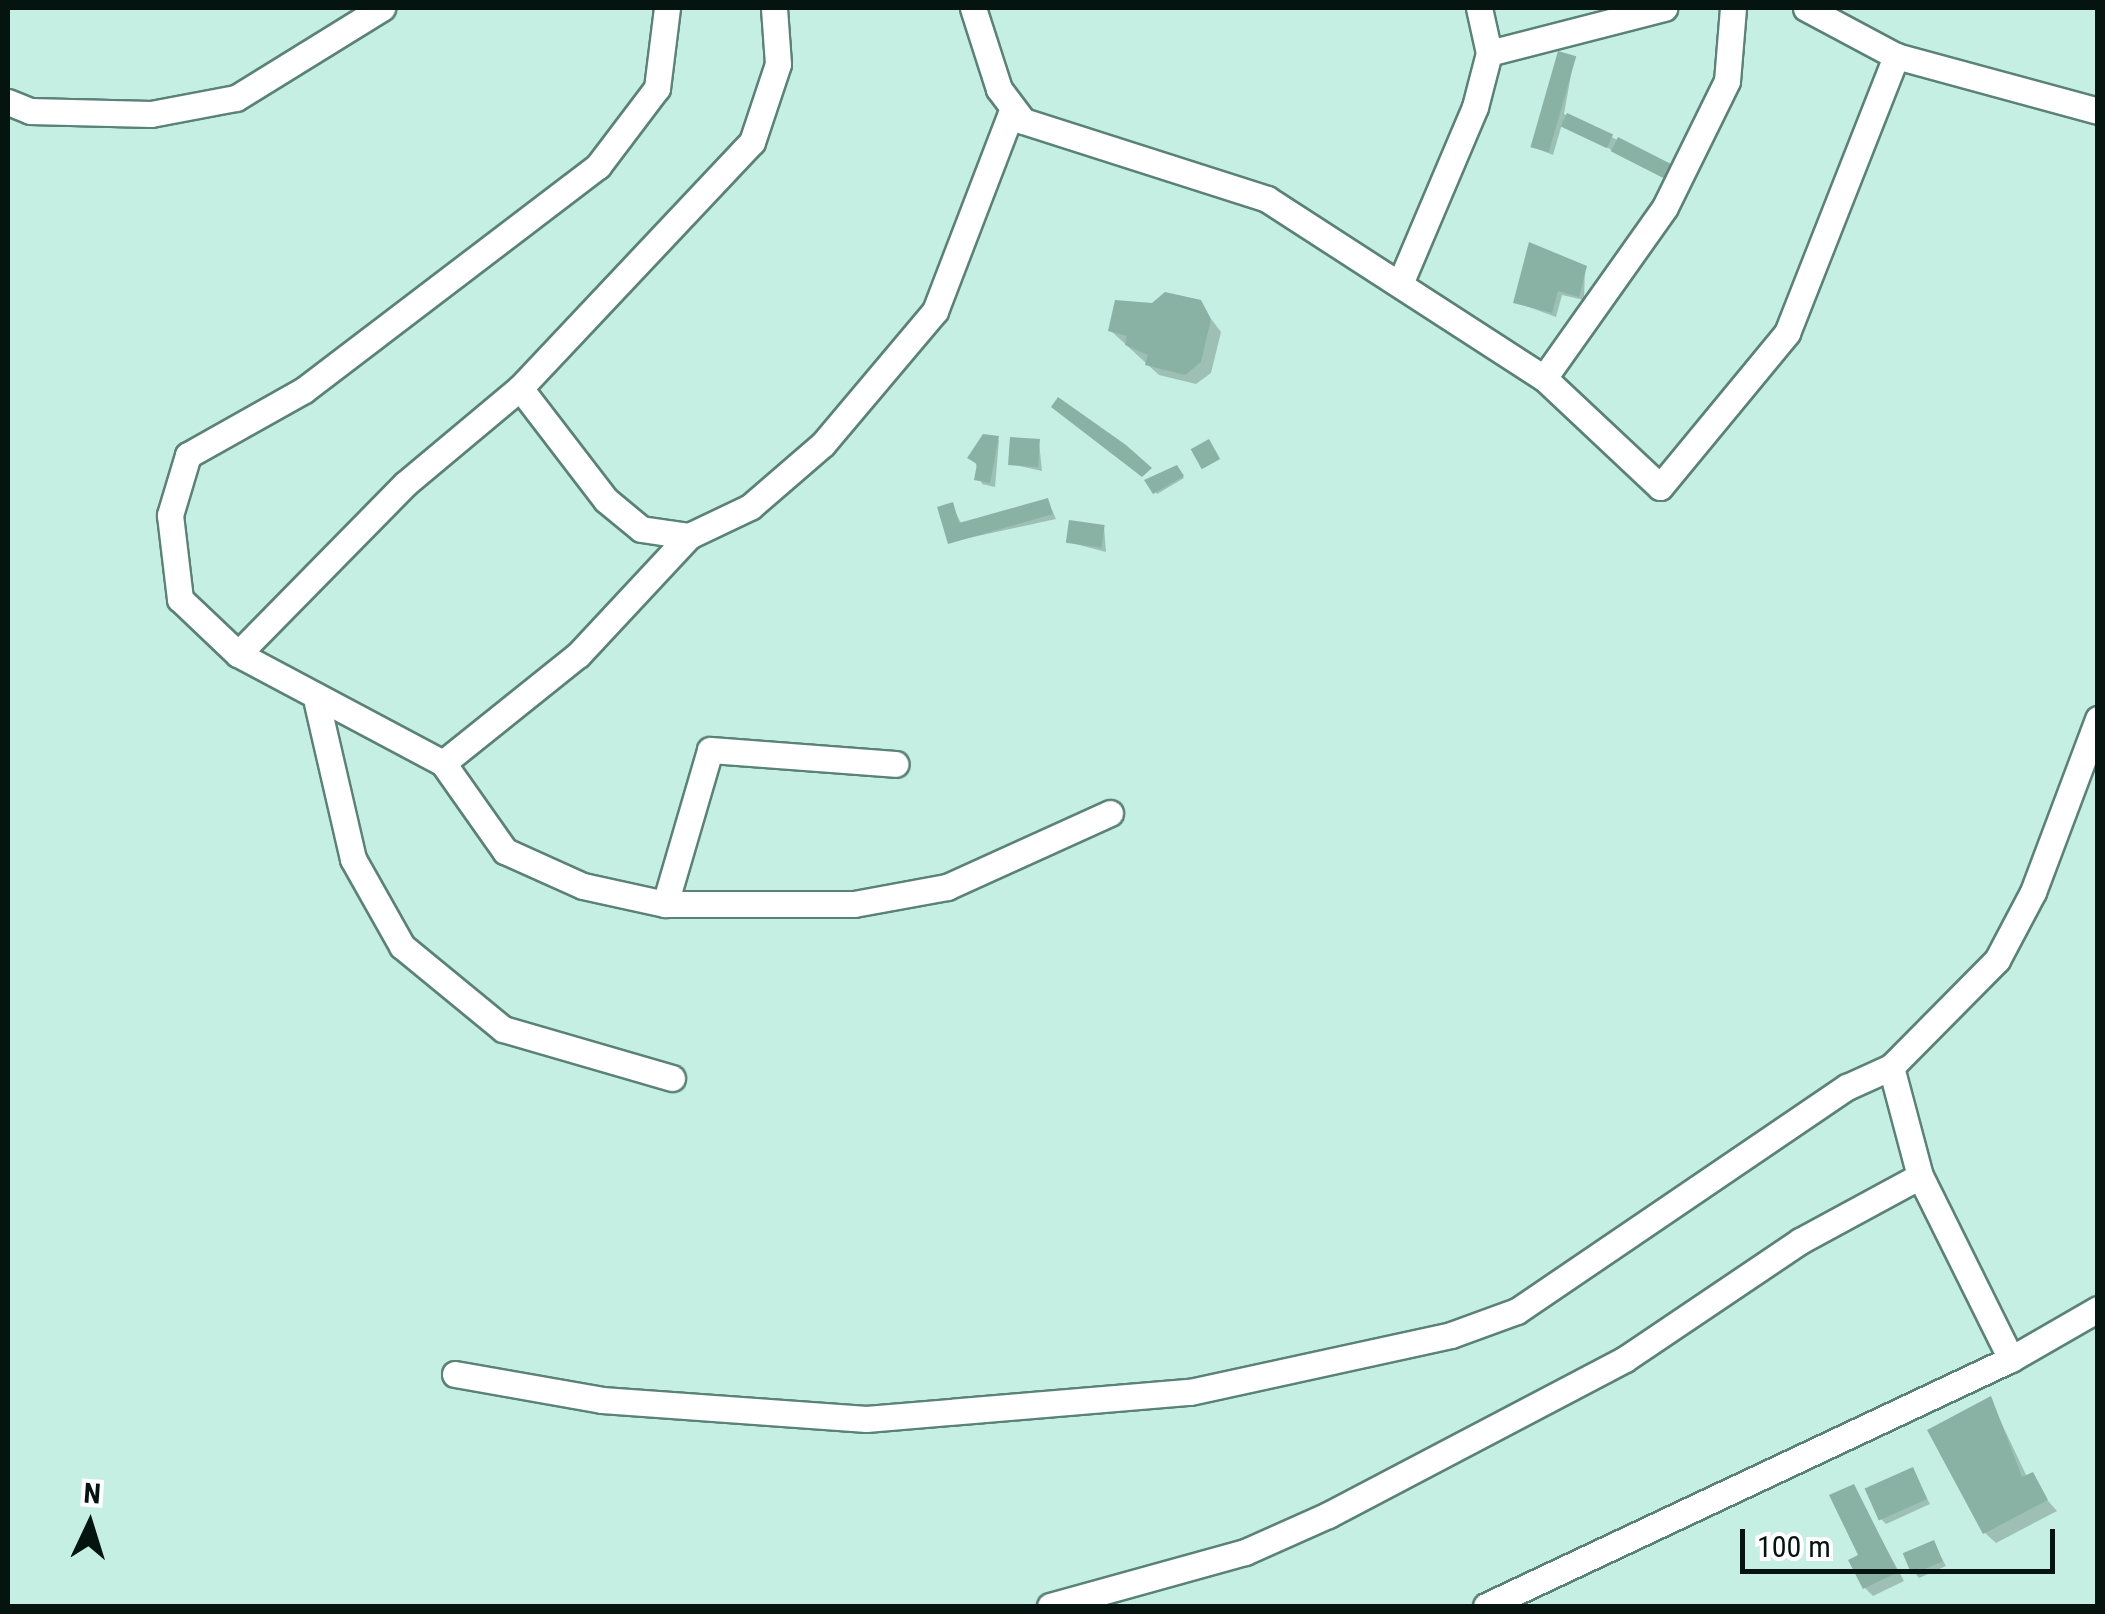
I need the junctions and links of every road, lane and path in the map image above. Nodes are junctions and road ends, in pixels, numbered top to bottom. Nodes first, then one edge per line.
1 (382, 8) edge
2 (667, 8) edge
3 (774, 8) edge
4 (973, 8) edge
5 (1479, 8) edge
6 (1664, 8) edge
7 (1733, 8) edge
8 (1806, 8) edge
9 (1489, 53) junction
10 (1896, 56) junction
11 (8, 102) edge
12 (1012, 110) junction
13 (2098, 111) edge
14 (1402, 279) junction
15 (1544, 378) junction
16 (520, 388) junction
17 (688, 536) junction
18 (238, 654) junction
19 (317, 703) junction
20 (2098, 719) edge
21 (443, 763) junction
22 (895, 764) dead end
23 (1110, 813) dead end
24 (665, 904) junction
25 (1891, 1067) junction
26 (672, 1078) dead end
27 (1920, 1176) junction
28 (2098, 1309) edge
29 (2012, 1359) junction
30 (455, 1374) dead end
31 (1050, 1606) edge
32 (1486, 1606) edge

1 - 11 street
2 - 18 street
3 - 16 street
4 - 12 street
5 - 9 street
6 - 9 street
7 - 15 street
8 - 10 street
9 - 14 street
10 - 13 street
10 - 15 street
12 - 14 street
12 - 17 street
14 - 15 street
16 - 17 street
16 - 18 street
17 - 21 street
18 - 19 street
19 - 21 street
19 - 26 street
20 - 25 street
21 - 24 street
22 - 24 street
23 - 24 street
25 - 27 street
25 - 30 street
27 - 29 street
27 - 31 street
28 - 29 street
29 - 32 street

